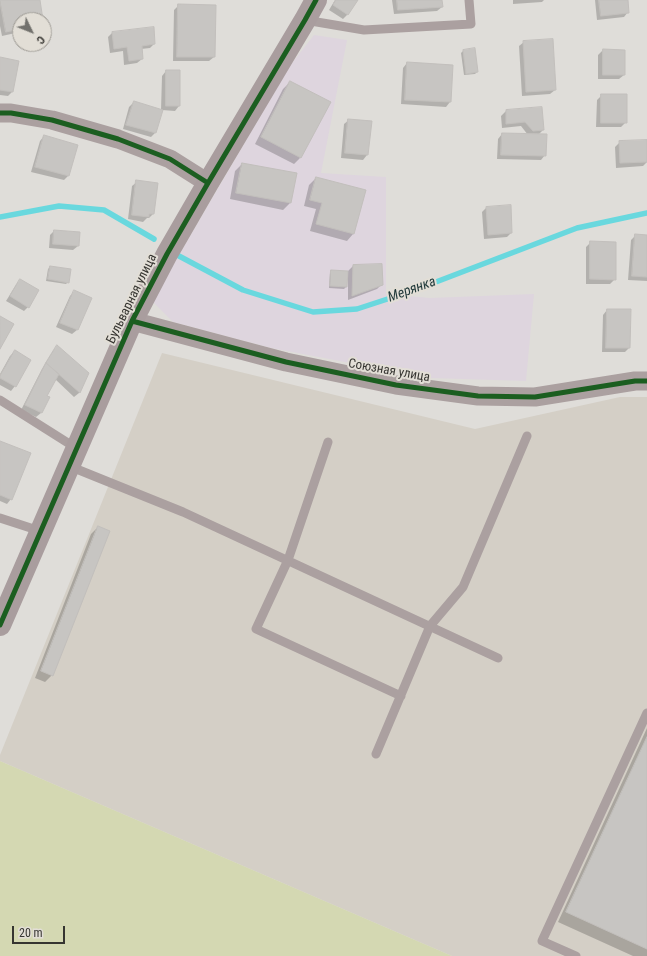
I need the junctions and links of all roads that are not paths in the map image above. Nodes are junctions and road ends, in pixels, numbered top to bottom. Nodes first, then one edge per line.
1 (316, 0) edge
2 (469, 0) edge
3 (305, 20) junction
4 (0, 112) edge
5 (208, 183) junction
6 (132, 321) junction
7 (647, 381) edge
8 (0, 400) edge
9 (527, 436) dead end
10 (328, 442) dead end
11 (73, 457) junction
12 (0, 518) edge
13 (40, 531) junction
14 (288, 560) junction
15 (0, 625) edge
16 (430, 626) junction
17 (498, 658) dead end
18 (401, 696) junction
19 (647, 713) edge
20 (376, 754) dead end
21 (576, 956) edge

1 - 3 street, Бульварная улица
2 - 3 lane
3 - 5 street, Бульварная улица
4 - 5 street
5 - 6 street, Бульварная улица
6 - 7 street, Союзная улица
6 - 11 street, Бульварная улица
8 - 11 lane
9 - 16 lane
10 - 14 lane
11 - 13 street, Бульварная улица
11 - 14 lane
12 - 13 lane
13 - 15 street, Бульварная улица
14 - 16 lane
14 - 18 lane
16 - 17 lane
16 - 18 lane
18 - 20 lane
19 - 21 lane

